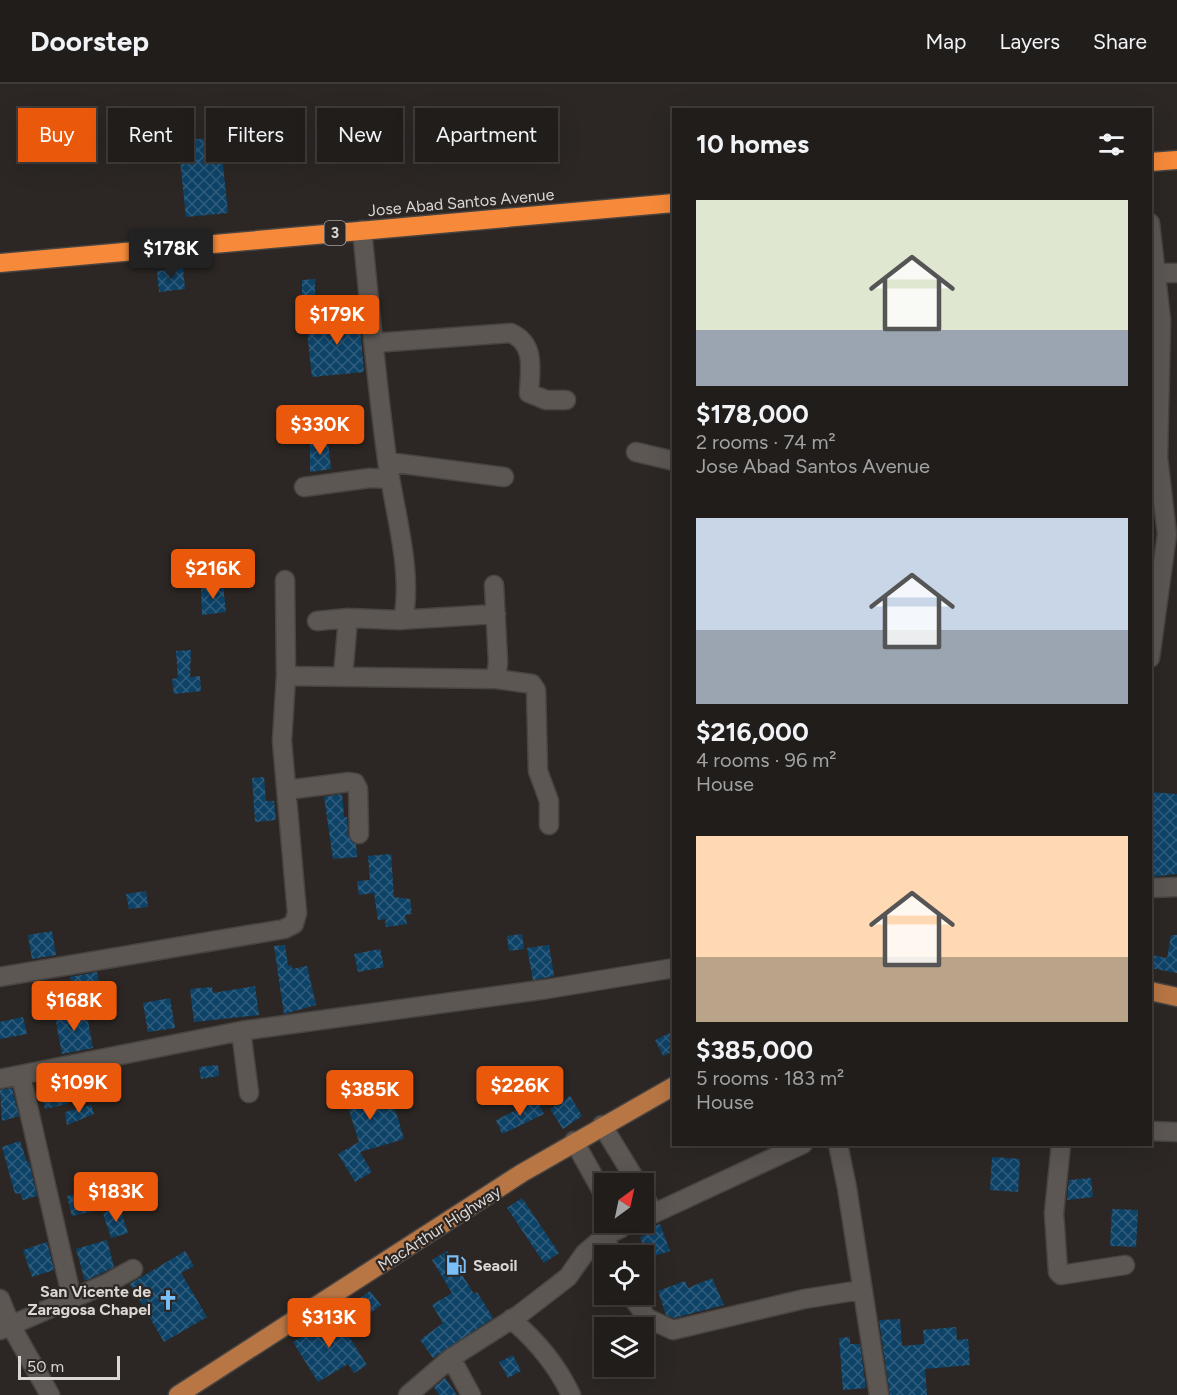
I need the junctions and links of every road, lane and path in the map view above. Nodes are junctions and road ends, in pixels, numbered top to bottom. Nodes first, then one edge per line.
1 (1177, 160) edge
2 (1152, 162) edge
3 (672, 203) edge
4 (362, 230) junction
5 (1152, 237) edge
6 (0, 263) edge
7 (1157, 273) junction
8 (1177, 273) edge
9 (1169, 317) edge
10 (374, 343) junction
11 (566, 400) dead end
12 (636, 452) dead end
13 (672, 461) edge
14 (389, 471) junction
15 (504, 477) dead end
16 (304, 487) dead end
17 (1165, 527) edge
18 (285, 580) dead end
19 (494, 585) dead end
20 (496, 614) junction
21 (348, 618) junction
22 (403, 620) junction
23 (317, 621) dead end
24 (1152, 641) edge
25 (286, 676) junction
26 (342, 676) junction
27 (496, 678) junction
28 (287, 790) junction
29 (549, 825) dead end
30 (359, 834) dead end
31 (1177, 887) edge
32 (1152, 888) edge
33 (672, 968) edge
34 (0, 977) edge
35 (1152, 992) edge
36 (1177, 997) edge
37 (241, 1031) junction
38 (21, 1076) junction
39 (0, 1079) edge
40 (672, 1087) edge
41 (249, 1093) dead end
42 (602, 1125) junction
43 (1152, 1131) edge
44 (1177, 1132) edge
45 (574, 1141) junction
46 (799, 1146) edge
47 (838, 1146) edge
48 (1061, 1146) edge
49 (631, 1173) edge
50 (594, 1178) edge
51 (654, 1212) edge
52 (609, 1233) edge
53 (604, 1236) junction
54 (608, 1245) edge
55 (1125, 1265) dead end
56 (133, 1269) dead end
57 (861, 1290) junction
58 (0, 1299) edge
59 (72, 1299) junction
60 (638, 1305) edge
61 (511, 1319) junction
62 (6, 1328) edge
63 (451, 1358) junction
64 (181, 1394) edge
65 (50, 1395) edge
66 (408, 1395) edge
67 (471, 1395) edge
68 (571, 1395) edge
69 (879, 1395) edge

1 - 2 highway
3 - 4 highway, Jose Abad Santos Avenue / 3
4 - 6 highway, Jose Abad Santos Avenue / 3
4 - 10 street
5 - 7 street
7 - 8 street
7 - 9 street
9 - 17 street
10 - 11 street
10 - 14 street
12 - 13 street
14 - 15 street
14 - 16 street
14 - 22 street
17 - 24 street
18 - 25 street
19 - 20 street
20 - 22 street
20 - 27 street
21 - 22 street
21 - 23 street
21 - 26 street
25 - 26 street
25 - 28 street
26 - 27 street
27 - 29 street
28 - 30 street
28 - 34 street
31 - 32 street
33 - 37 street
35 - 36 main road
37 - 38 street
37 - 41 street
38 - 39 street
38 - 59 street
40 - 42 main road, MacArthur Highway
42 - 45 main road, MacArthur Highway
42 - 49 street
43 - 44 street
45 - 50 street
45 - 64 main road, MacArthur Highway
46 - 51 street
47 - 57 street
48 - 55 street
52 - 53 street
53 - 54 street
53 - 61 street
56 - 59 street
57 - 60 street
57 - 69 street
58 - 62 street
59 - 62 street
61 - 63 street
61 - 68 street
62 - 65 street
63 - 66 street
63 - 67 street

